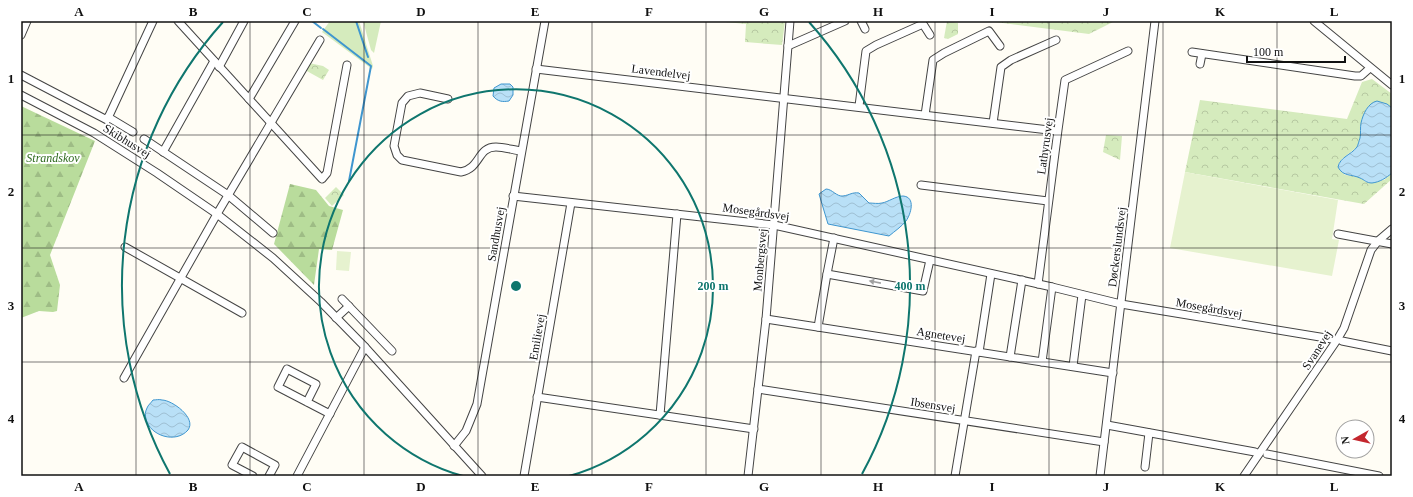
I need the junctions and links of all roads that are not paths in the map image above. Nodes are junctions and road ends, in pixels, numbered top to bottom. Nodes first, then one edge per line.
1 (27, 21) edge
2 (153, 21) edge
3 (178, 21) edge
4 (244, 21) edge
5 (295, 21) edge
6 (545, 21) edge
7 (790, 21) edge
8 (845, 21) edge
9 (860, 21) edge
10 (1155, 21) edge
11 (1314, 21) edge
12 (866, 29) dead end
13 (21, 34) edge
14 (930, 35) dead end
15 (320, 40) dead end
16 (1056, 40) dead end
17 (788, 46) junction
18 (1000, 46) dead end
19 (1128, 51) dead end
20 (1192, 52) dead end
21 (1202, 54) junction
22 (214, 60) junction
23 (347, 64) dead end
24 (1200, 64) dead end
25 (219, 67) junction
26 (1370, 68) junction
27 (536, 69) junction
28 (21, 75) edge
29 (1392, 85) edge
30 (21, 95) edge
31 (249, 99) junction
32 (448, 99) dead end
33 (784, 99) junction
34 (860, 106) junction
35 (925, 115) junction
36 (108, 117) junction
37 (993, 123) junction
38 (271, 124) junction
39 (1058, 131) junction
40 (133, 132) dead end
41 (144, 139) dead end
42 (521, 151) junction
43 (163, 152) junction
44 (921, 185) dead end
45 (228, 195) junction
46 (513, 196) junction
47 (1048, 201) junction
48 (571, 203) junction
49 (217, 214) junction
50 (678, 214) junction
51 (774, 225) junction
52 (1392, 229) edge
53 (273, 233) dead end
54 (1338, 234) dead end
55 (834, 238) junction
56 (1378, 241) junction
57 (1392, 244) edge
58 (125, 247) dead end
59 (930, 260) junction
60 (827, 274) junction
61 (991, 274) junction
62 (180, 279) junction
63 (1022, 280) junction
64 (1038, 284) junction
65 (1052, 287) junction
66 (1082, 295) junction
67 (342, 299) dead end
68 (1121, 304) junction
69 (349, 306) junction
70 (242, 313) dead end
71 (336, 318) junction
72 (766, 319) junction
73 (818, 327) junction
74 (1332, 339) dead end
75 (1342, 341) dead end
76 (365, 347) junction
77 (392, 351) dead end
78 (1392, 351) edge
79 (978, 352) junction
80 (1010, 357) junction
81 (1042, 362) junction
82 (1073, 366) junction
83 (1113, 373) junction
84 (124, 378) dead end
85 (758, 389) junction
86 (537, 397) junction
87 (307, 402) junction
88 (330, 414) junction
89 (660, 415) junction
90 (964, 421) junction
91 (1106, 425) junction
92 (754, 429) junction
93 (1149, 433) junction
94 (1104, 442) junction
95 (454, 446) junction
96 (1255, 452) dead end
97 (1267, 454) dead end
98 (1145, 468) dead end
99 (253, 476) edge
100 (269, 476) edge
101 (296, 476) edge
102 (482, 476) edge
103 (524, 476) edge
104 (748, 476) edge
105 (955, 476) edge
106 (1100, 476) edge
107 (1244, 476) edge
108 (1379, 476) edge

1 - 13 street
2 - 36 street
3 - 22 street
4 - 25 street
5 - 31 street
6 - 27 street, Sandhusvej
7 - 17 street, Monbergsvej
8 - 17 street
9 - 12 street
10 - 68 street, Døckerslundsvej
11 - 26 street
14 - 34 street
15 - 38 street
16 - 37 street
17 - 33 street, Monbergsvej
18 - 35 street
19 - 39 street, Lathyrusvej
20 - 21 street
21 - 24 street
21 - 26 street
22 - 25 street
22 - 43 street
23 - 38 street
25 - 31 street
26 - 29 street
27 - 33 street, Lavendelvej
27 - 42 street, Sandhusvej
28 - 36 street
30 - 49 street, Skibhusvej
31 - 38 street
32 - 42 street
33 - 34 street, Lavendelvej
33 - 51 street, Monbergsvej
34 - 35 street, Lavendelvej
35 - 37 street, Lavendelvej
36 - 40 street
37 - 39 street, Lavendelvej
38 - 45 street
39 - 47 street, Lathyrusvej
41 - 43 street
42 - 46 street, Sandhusvej
43 - 45 street
44 - 47 street
45 - 49 street
45 - 53 street
46 - 48 street, Mosegårdsvej
46 - 95 street, Sandhusvej
47 - 64 street, Lathyrusvej
48 - 50 street, Mosegårdsvej
48 - 86 street, Emilievej
49 - 62 street
49 - 71 street, Skibhusvej
50 - 51 street, Mosegårdsvej
50 - 89 street
51 - 55 street, Mosegårdsvej
51 - 72 street, Monbergsvej
52 - 56 street, Svanevej
54 - 56 street
55 - 59 street, Mosegårdsvej
55 - 60 street
56 - 57 street
56 - 107 street, Svanevej
58 - 62 street
59 -> 60 street
59 - 61 street, Mosegårdsvej
60 - 73 street
61 - 63 street, Mosegårdsvej
61 - 79 street
62 - 70 street
62 - 84 street
63 - 64 street, Mosegårdsvej
63 - 80 street
64 - 65 street, Mosegårdsvej
65 - 66 street, Mosegårdsvej
65 - 81 street
66 - 68 street, Mosegårdsvej
66 - 82 street
67 - 69 street
68 - 74 street, Mosegårdsvej
68 - 83 street, Døckerslundsvej
69 - 71 street
69 - 77 street
71 - 76 street, Skibhusvej
72 - 73 street, Agnetevej
72 - 85 street, Monbergsvej
73 - 79 street, Agnetevej
75 - 78 street
76 - 88 street
76 - 95 street, Skibhusvej
79 - 80 street, Agnetevej
79 - 90 street
80 - 81 street, Agnetevej
81 - 82 street, Agnetevej
82 - 83 street, Agnetevej
83 - 91 street, Døckerslundsvej
85 - 90 street, Ibsensvej
85 - 92 street, Monbergsvej
86 - 89 street
86 - 103 street, Emilievej
87 - 87 street
87 - 88 street
88 - 101 street
89 - 92 street
90 - 94 street, Ibsensvej
90 - 105 street
91 - 93 street
91 - 94 street, Døckerslundsvej
92 - 104 street, Monbergsvej
93 - 96 street
93 - 98 street
94 - 106 street, Døckerslundsvej
95 - 102 street, Skibhusvej
97 - 108 street
99 - 100 street

